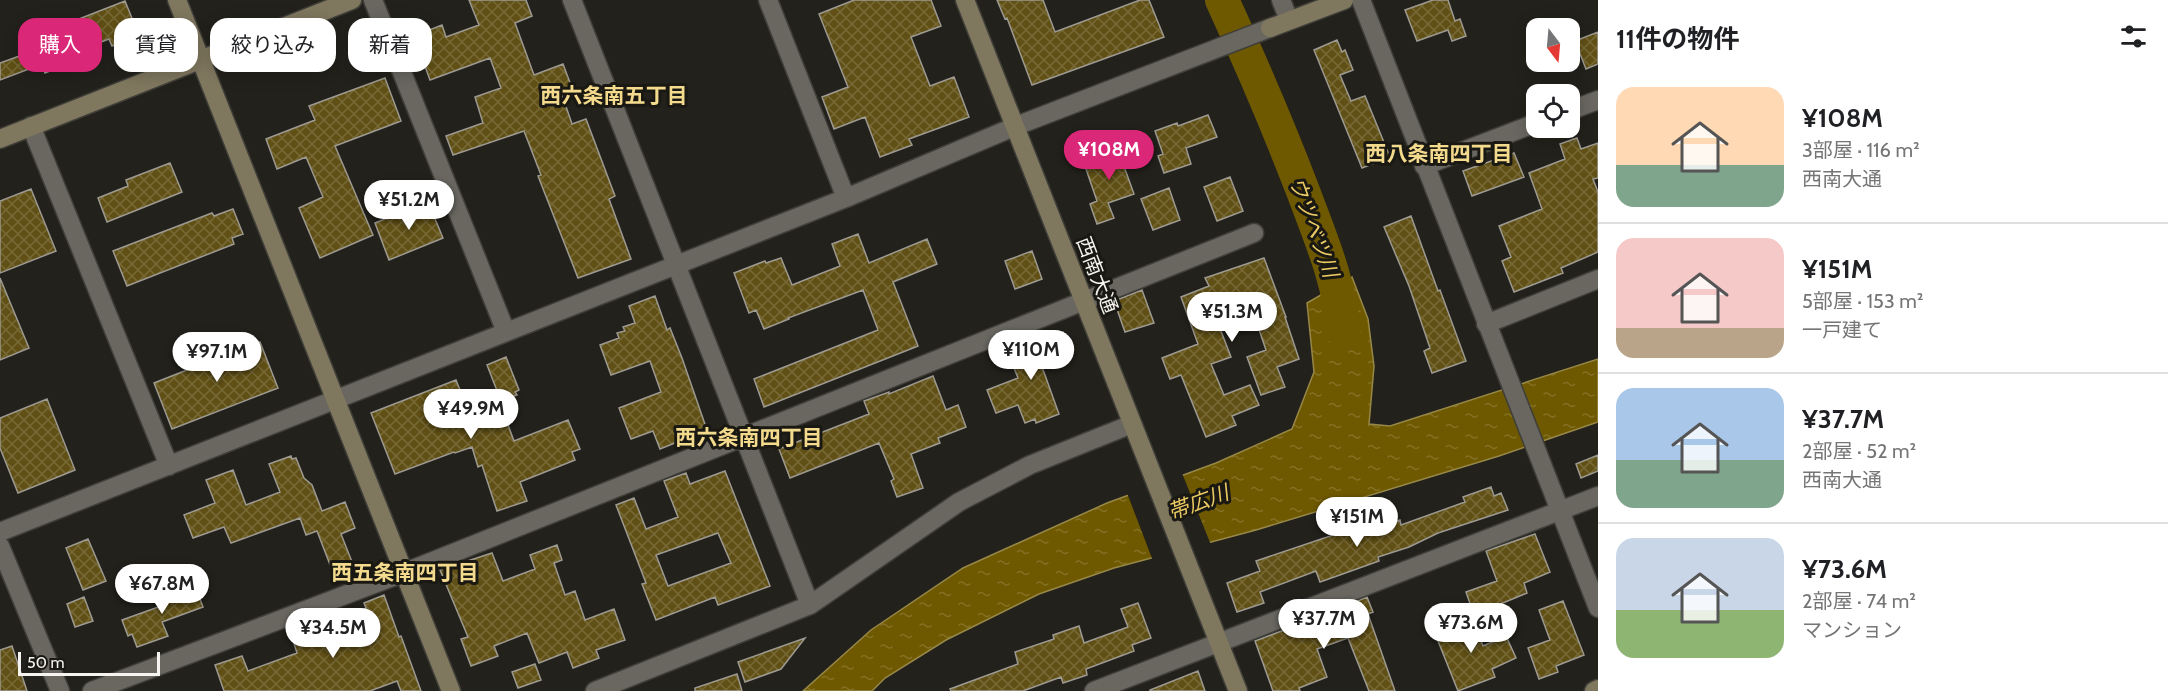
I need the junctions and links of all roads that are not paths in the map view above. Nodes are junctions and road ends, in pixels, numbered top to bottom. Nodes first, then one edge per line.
1 (177, 0) edge
2 (352, 0) edge
3 (373, 0) edge
4 (572, 0) edge
5 (768, 0) edge
6 (965, 0) edge
7 (1281, 0) edge
8 (1344, 0) edge
9 (1361, 0) edge
10 (1289, 20) junction
11 (201, 59) junction
12 (1598, 100) edge
13 (1580, 107) edge
14 (31, 126) junction
15 (1016, 126) junction
16 (1526, 127) edge
17 (0, 139) edge
18 (1425, 166) junction
19 (846, 198) junction
20 (1254, 233) dead end
21 (677, 263) junction
22 (1598, 279) edge
23 (1083, 302) junction
24 (1486, 324) junction
25 (506, 332) junction
26 (335, 400) junction
27 (1132, 424) junction
28 (743, 436) junction
29 (169, 466) junction
30 (1598, 496) edge
31 (1559, 511) junction
32 (0, 532) edge
33 (0, 546) edge
34 (403, 573) junction
35 (810, 605) junction
36 (1598, 608) edge
37 (1218, 642) junction
38 (60, 691) edge
39 (92, 691) edge
40 (451, 691) edge
41 (596, 691) edge
42 (1094, 691) edge
43 (1238, 691) edge

1 - 11 street
2 - 11 street
3 - 25 street
4 - 21 street
5 - 19 street
6 - 15 street, 西南大通
7 - 10 street
8 - 10 street
9 - 18 street
10 - 15 street
11 - 14 street
11 - 26 street
12 - 13 street
14 - 17 street
14 - 29 street
15 - 19 street
15 - 23 street, 西南大通
16 - 18 street
18 - 24 street
19 - 21 street
20 - 23 street
21 - 25 street
21 - 28 street
22 - 24 street
23 - 27 street, 西南大通
23 - 28 street
24 - 31 street
25 - 26 street
26 - 29 street
26 - 34 street
27 - 35 street
27 - 37 street, 西南大通
28 - 34 street
28 - 35 street
29 - 32 street
30 - 31 street
31 - 36 street
31 - 37 street
33 - 38 street
34 - 39 street
34 - 40 street
35 - 41 street
37 - 42 street
37 - 43 street, 西南大通

